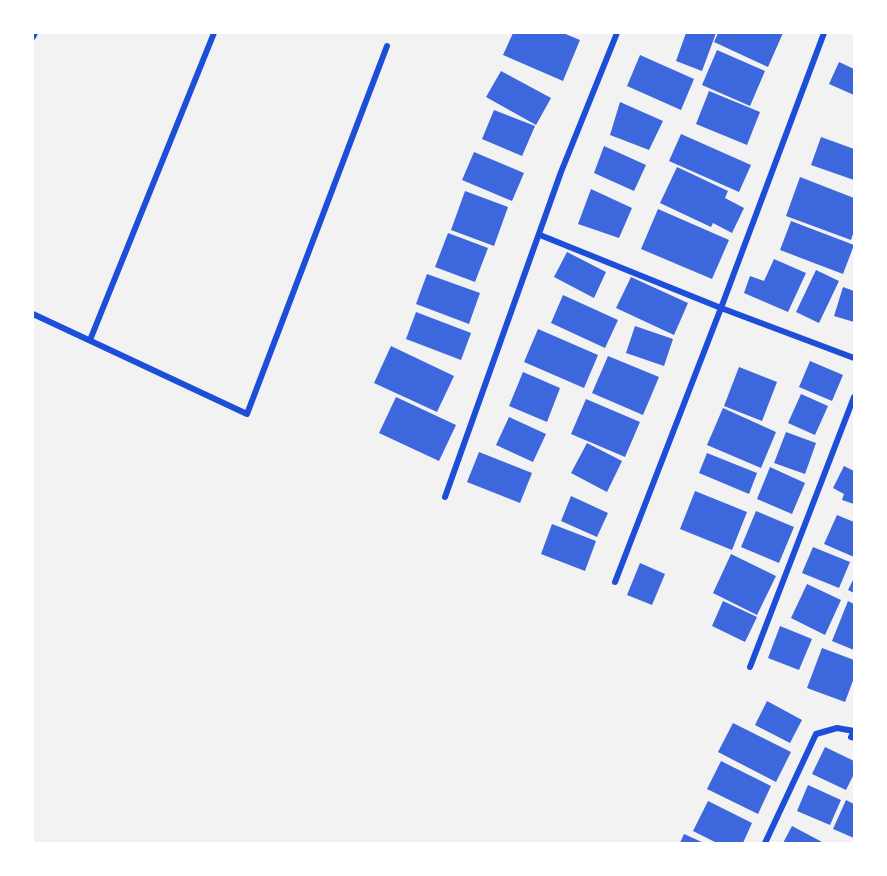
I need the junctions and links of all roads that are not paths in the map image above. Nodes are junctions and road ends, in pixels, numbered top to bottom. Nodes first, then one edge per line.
1 (214, 33) edge
2 (617, 33) edge
3 (824, 33) edge
4 (387, 46) dead end
5 (540, 235) junction
6 (721, 308) junction
7 (33, 314) edge
8 (90, 340) junction
9 (854, 358) edge
10 (854, 398) edge
11 (446, 497) dead end
12 (615, 582) dead end
13 (750, 667) dead end
14 (854, 731) edge
15 (854, 738) edge
16 (765, 843) edge

1 - 8 street
2 - 5 street
3 - 6 street
4 - 8 street
5 - 6 street
5 - 11 street
6 - 9 street
6 - 12 street
7 - 8 street
10 - 13 street
14 - 15 street
14 - 16 street

